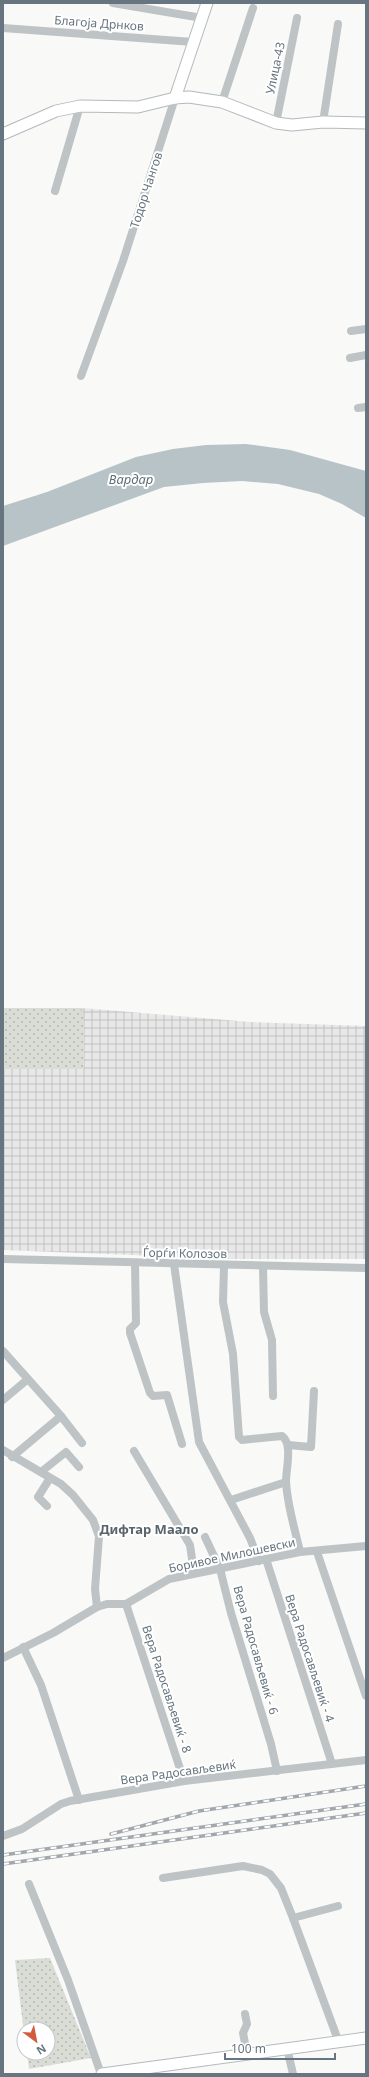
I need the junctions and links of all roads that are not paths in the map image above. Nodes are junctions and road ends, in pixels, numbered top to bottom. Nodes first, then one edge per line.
1 (113, 3) edge
2 (207, 3) edge
3 (253, 8) dead end
4 (202, 18) junction
5 (297, 18) dead end
6 (338, 24) dead end
7 (3, 28) edge
8 (193, 42) junction
9 (175, 98) junction
10 (222, 102) junction
11 (80, 106) junction
12 (323, 122) junction
13 (276, 123) junction
14 (366, 123) edge
15 (3, 134) edge
16 (55, 191) dead end
17 (366, 329) edge
18 (351, 331) dead end
19 (366, 355) edge
20 (350, 358) dead end
21 (81, 376) dead end
22 (3, 1259) edge
23 (135, 1264) junction
24 (174, 1264) junction
25 (224, 1266) junction
26 (263, 1267) junction
27 (366, 1268) edge
28 (3, 1351) edge
29 (28, 1379) junction
30 (314, 1391) dead end
31 (273, 1396) dead end
32 (3, 1400) edge
33 (61, 1416) junction
34 (82, 1443) dead end
35 (182, 1444) dead end
36 (288, 1445) junction
37 (3, 1450) edge
38 (134, 1451) dead end
39 (12, 1457) junction
40 (79, 1467) dead end
41 (40, 1472) junction
42 (50, 1478) junction
43 (286, 1482) junction
44 (231, 1500) junction
45 (47, 1506) dead end
46 (206, 1537) dead end
47 (366, 1546) edge
48 (300, 1552) junction
49 (317, 1552) junction
50 (263, 1560) junction
51 (220, 1569) junction
52 (194, 1573) junction
53 (126, 1604) junction
54 (97, 1607) junction
55 (24, 1647) junction
56 (3, 1658) edge
57 (366, 1696) edge
58 (366, 1760) edge
59 (332, 1764) junction
60 (277, 1771) junction
61 (184, 1781) junction
62 (79, 1800) junction
63 (3, 1836) edge
64 (163, 1878) dead end
65 (30, 1884) dead end
66 (338, 1906) dead end
67 (293, 1918) junction
68 (245, 2014) dead end
69 (366, 2038) edge
70 (338, 2040) junction
71 (287, 2048) junction
72 (247, 2053) junction
73 (107, 2074) edge
74 (293, 2074) edge

1 - 4 street, Благоја Дрнков
2 - 4 street, Тодор Чангов
3 - 10 street
4 - 8 street, Тодор Чангов
5 - 13 street, Улица-43
6 - 12 street
7 - 8 street, Благоја Дрнков
8 - 9 street, Тодор Чангов
9 - 10 street
9 - 11 street
9 - 21 street, Тодор Чангов
10 - 13 street
11 - 15 street
11 - 16 street
12 - 13 street
12 - 14 street
17 - 18 street
19 - 20 street
22 - 23 street, Ѓорѓи Колозов
23 - 24 street, Ѓорѓи Колозов
23 - 35 street
24 - 25 street, Ѓорѓи Колозов
24 - 44 street, Вера Радосављевиќ - 4
25 - 26 street, Ѓорѓи Колозов
25 - 36 street
26 - 27 street, Ѓорѓи Колозов
26 - 31 street
28 - 29 street
29 - 32 street
29 - 33 street
30 - 36 street
33 - 34 street
33 - 39 street
36 - 43 street
37 - 39 street
38 - 52 street
39 - 41 street
40 - 41 street
41 - 42 street
42 - 45 street
42 - 54 street
43 - 44 street
43 - 48 street
44 - 50 street, Вера Радосављевиќ - 4
46 - 51 street, Вера Радосављевиќ - 6
47 - 49 street, Боривое Милошевски
48 - 49 street, Боривое Милошевски
48 - 50 street, Боривое Милошевски
49 - 57 street
50 - 51 street, Боривое Милошевски
50 - 59 street, Вера Радосављевиќ - 4
51 - 52 street, Боривое Милошевски
51 - 60 street, Вера Радосављевиќ - 6
52 - 53 street, Боривое Милошевски
53 - 54 street, Боривое Милошевски
53 - 61 street, Вера Радосављевиќ - 8
54 - 55 street, Боривое Милошевски
55 - 56 street, Боривое Милошевски
55 - 62 street
58 - 59 street, Вера Радосављевиќ
59 - 60 street, Вера Радосављевиќ
60 - 61 street, Вера Радосављевиќ
61 - 62 street, Вера Радосављевиќ
62 - 63 street, Вера Радосављевиќ
64 - 67 street
65 - 73 street
66 - 67 street
67 - 70 street
68 - 72 street
69 - 70 street
70 - 71 street
71 - 72 street
71 - 74 street
72 - 73 street

